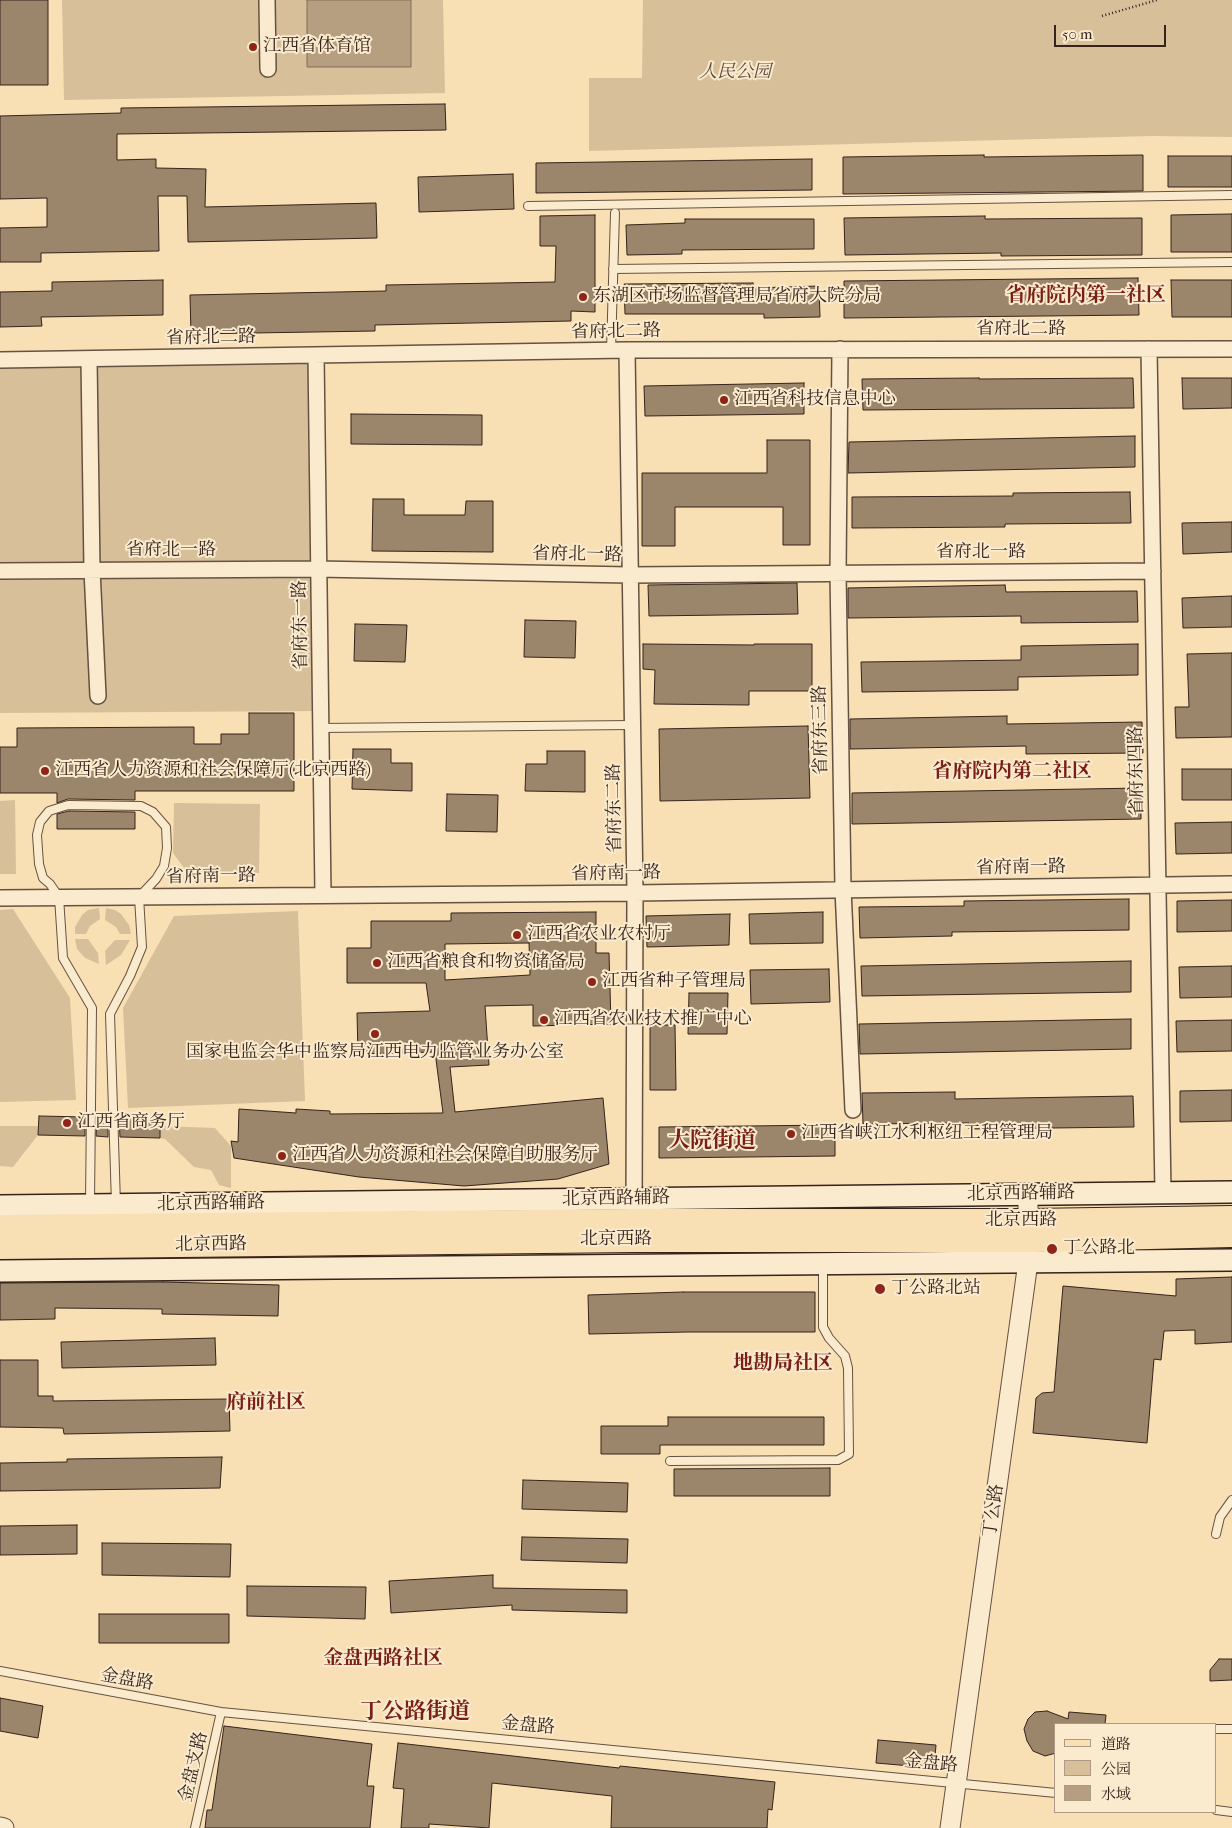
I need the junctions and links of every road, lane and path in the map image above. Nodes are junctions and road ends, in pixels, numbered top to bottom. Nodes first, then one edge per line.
1 (267, 0) edge
2 (1157, 0) edge
3 (1102, 16) dead end
4 (268, 69) dead end
5 (1232, 195) edge
6 (528, 206) dead end
7 (615, 213) dead end
8 (1232, 262) edge
9 (614, 269) junction
10 (840, 349) junction
11 (1149, 349) junction
12 (1232, 349) edge
13 (611, 350) junction
14 (627, 350) junction
15 (316, 355) junction
16 (89, 359) junction
17 (0, 360) edge
18 (318, 569) junction
19 (92, 570) junction
20 (0, 571) edge
21 (1153, 571) junction
22 (838, 573) junction
23 (630, 575) junction
24 (98, 696) dead end
25 (632, 725) junction
26 (321, 728) junction
27 (1232, 884) edge
28 (1158, 885) junction
29 (843, 889) junction
30 (634, 893) junction
31 (323, 895) junction
32 (59, 897) junction
33 (139, 897) junction
34 (0, 898) edge
35 (853, 1110) dead end
36 (1232, 1192) edge
37 (1163, 1193) junction
38 (1028, 1194) junction
39 (0, 1206) edge
40 (117, 1215) junction
41 (90, 1216) junction
42 (1232, 1218) edge
43 (634, 1220) junction
44 (0, 1227) edge
45 (1232, 1235) edge
46 (1028, 1241) junction
47 (0, 1247) edge
48 (1232, 1260) edge
49 (823, 1263) junction
50 (634, 1265) junction
51 (0, 1271) edge
52 (670, 1461) dead end
53 (1232, 1500) edge
54 (1216, 1534) dead end
55 (0, 1671) edge
56 (221, 1712) junction
57 (1217, 1729) edge
58 (1232, 1729) edge
59 (957, 1782) junction
60 (1054, 1793) edge
61 (1217, 1810) edge
62 (1232, 1812) edge
63 (0, 1827) edge
64 (4, 1828) edge
65 (195, 1828) edge
66 (950, 1828) edge

1 - 4 street
2 - 3 path
5 - 6 lane
7 - 9 lane
8 - 9 lane
9 - 13 lane
10 - 11 street, 省府北二路
10 - 14 street, 省府北二路
10 - 22 street, 省府东三路
11 - 12 street, 省府北二路
11 - 21 street, 省府东四路
13 - 14 street, 省府北二路
13 - 15 street, 省府北二路
14 - 23 street, 省府东二路
15 - 16 street, 省府北二路
15 - 18 street, 省府东一路
16 - 17 street, 省府北二路
16 - 19 street
18 - 19 street, 省府北一路
18 - 23 street, 省府北一路
18 - 26 street, 省府东一路
19 - 20 street, 省府北一路
19 - 24 street
21 - 22 street, 省府北一路
21 - 28 street, 省府东四路
22 - 23 street, 省府北一路
22 - 29 street, 省府东三路
23 - 25 street, 省府东二路
25 - 26 lane
25 - 30 street, 省府东二路
26 - 31 street, 省府东一路
27 - 28 street, 省府南一路
28 - 29 street, 省府南一路
28 - 37 street, 省府东四路
29 - 30 street, 省府南一路
29 - 35 street, 省府东三路
30 - 31 street, 省府南一路
30 - 43 street, 省府东二路
31 - 33 street, 省府南一路
32 - 33 street, 省府南一路
32 - 33 lane
32 - 34 street, 省府南一路
32 - 41 lane
33 - 40 lane
36 - 37 main road, 北京西路辅路
37 - 38 main road, 北京西路辅路
38 - 43 main road, 北京西路辅路
38 - 46 street, 丁公路
39 - 41 main road
40 - 41 main road, 北京西路
40 - 43 main road, 北京西路
41 - 44 main road, 北京西路
42 - 46 main road, 北京西路
43 - 46 main road, 北京西路
43 - 47 main road, 北京西路
43 - 50 street, 省府东二路
45 - 46 main road, 北京西路
46 - 48 main road
46 - 49 main road
46 - 59 street, 丁公路
49 - 50 main road
49 - 52 lane
50 - 51 main road
53 - 54 lane
55 - 56 lane, 金盘路
56 - 59 lane, 金盘路
56 - 65 lane, 金盘支路
57 - 58 lane
59 - 60 lane, 金盘路
59 - 66 street, 丁公路
61 - 62 lane
63 - 64 street

